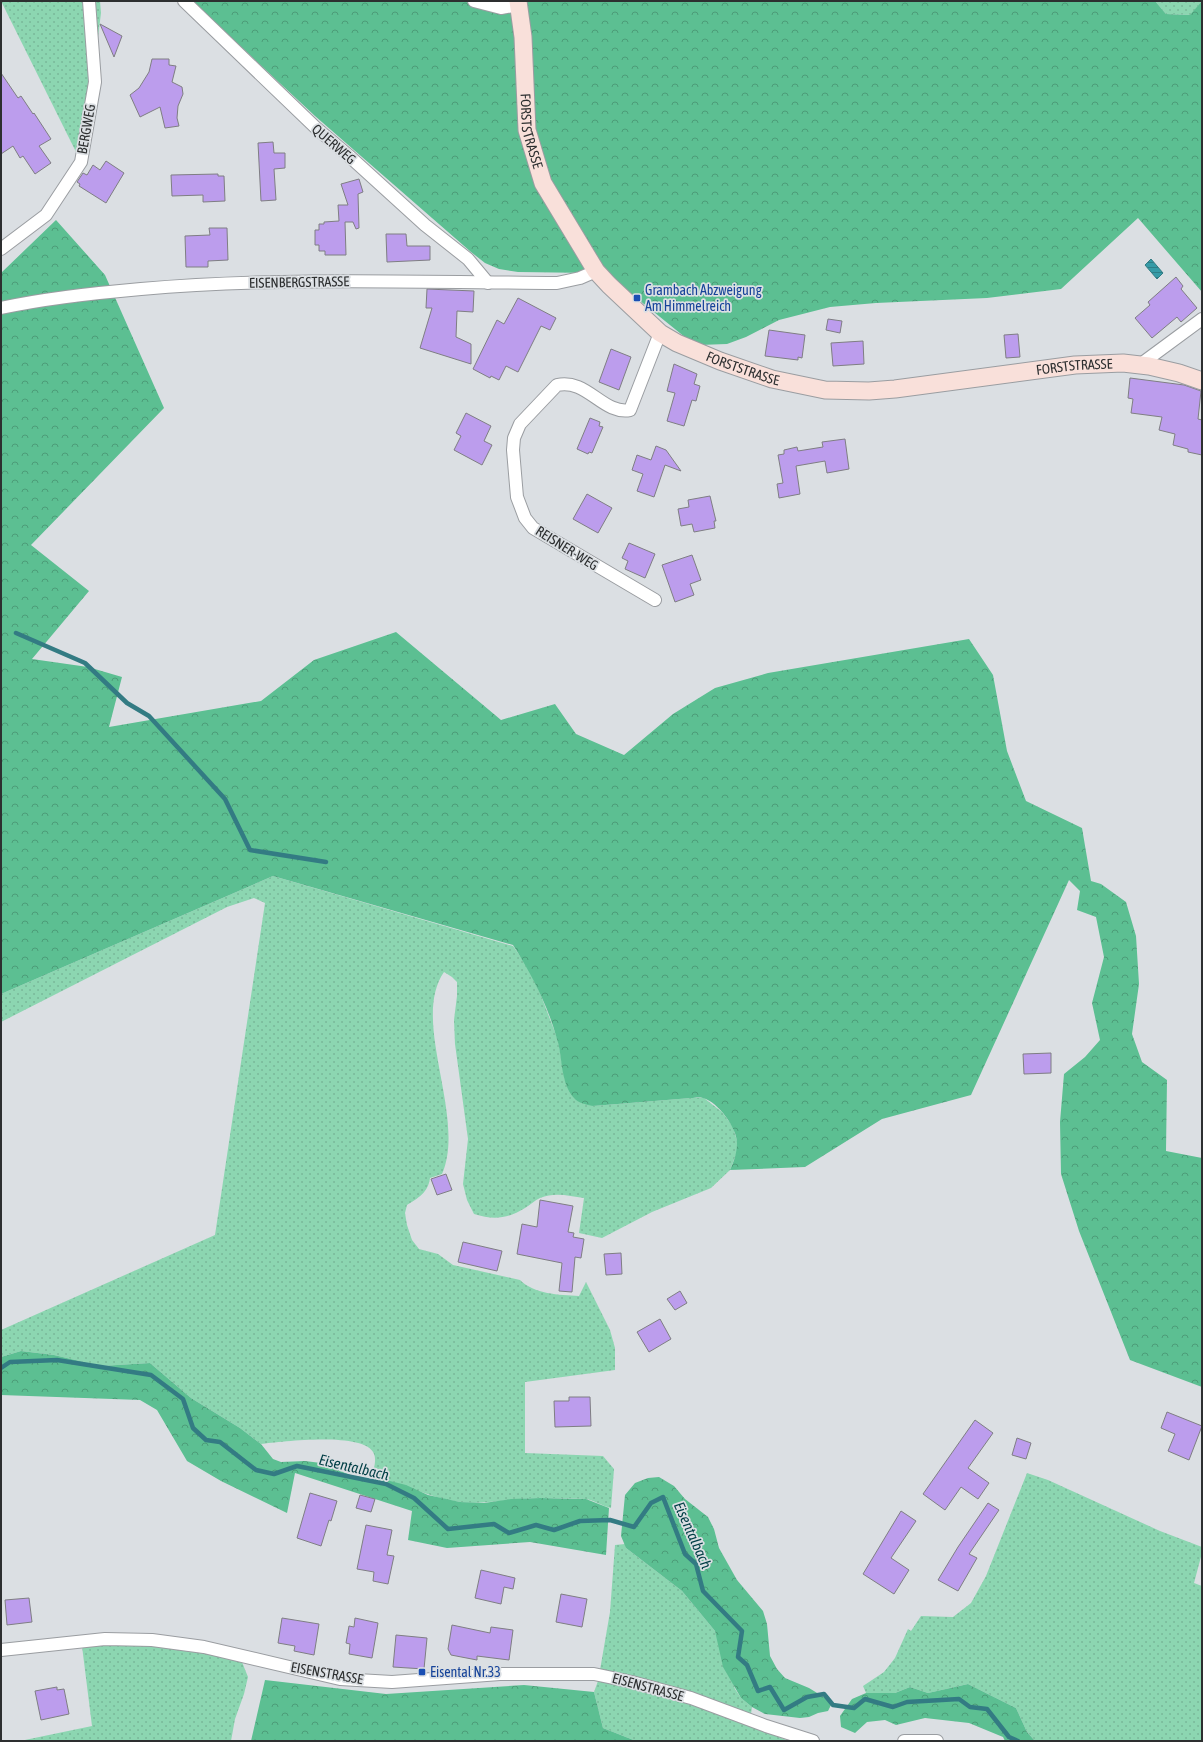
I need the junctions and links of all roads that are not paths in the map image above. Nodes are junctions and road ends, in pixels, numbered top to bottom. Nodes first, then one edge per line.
1 (89, 1) edge
2 (184, 1) edge
3 (474, 1) edge
4 (518, 3) edge
5 (1, 249) edge
6 (596, 271) junction
7 (488, 282) junction
8 (1, 308) edge
9 (1202, 320) edge
10 (660, 333) junction
11 (1141, 364) junction
12 (1202, 381) edge
13 (655, 600) dead end
14 (1, 1650) edge
15 (813, 1741) edge
16 (904, 1741) edge
17 (937, 1741) edge

1 - 5 street, BERGWEG
2 - 7 street, QUERWEG
3 - 4 street
4 - 6 street, FORSTSTRASSE
6 - 7 street, EISENBERGSTRASSE
6 - 10 street, FORSTSTRASSE
7 - 8 street, EISENBERGSTRASSE
9 - 11 street
10 - 11 street, FORSTSTRASSE
10 - 13 street, REISNER-WEG
11 - 12 street, FORSTSTRASSE
14 - 15 street, EISENSTRASSE
16 - 17 street

